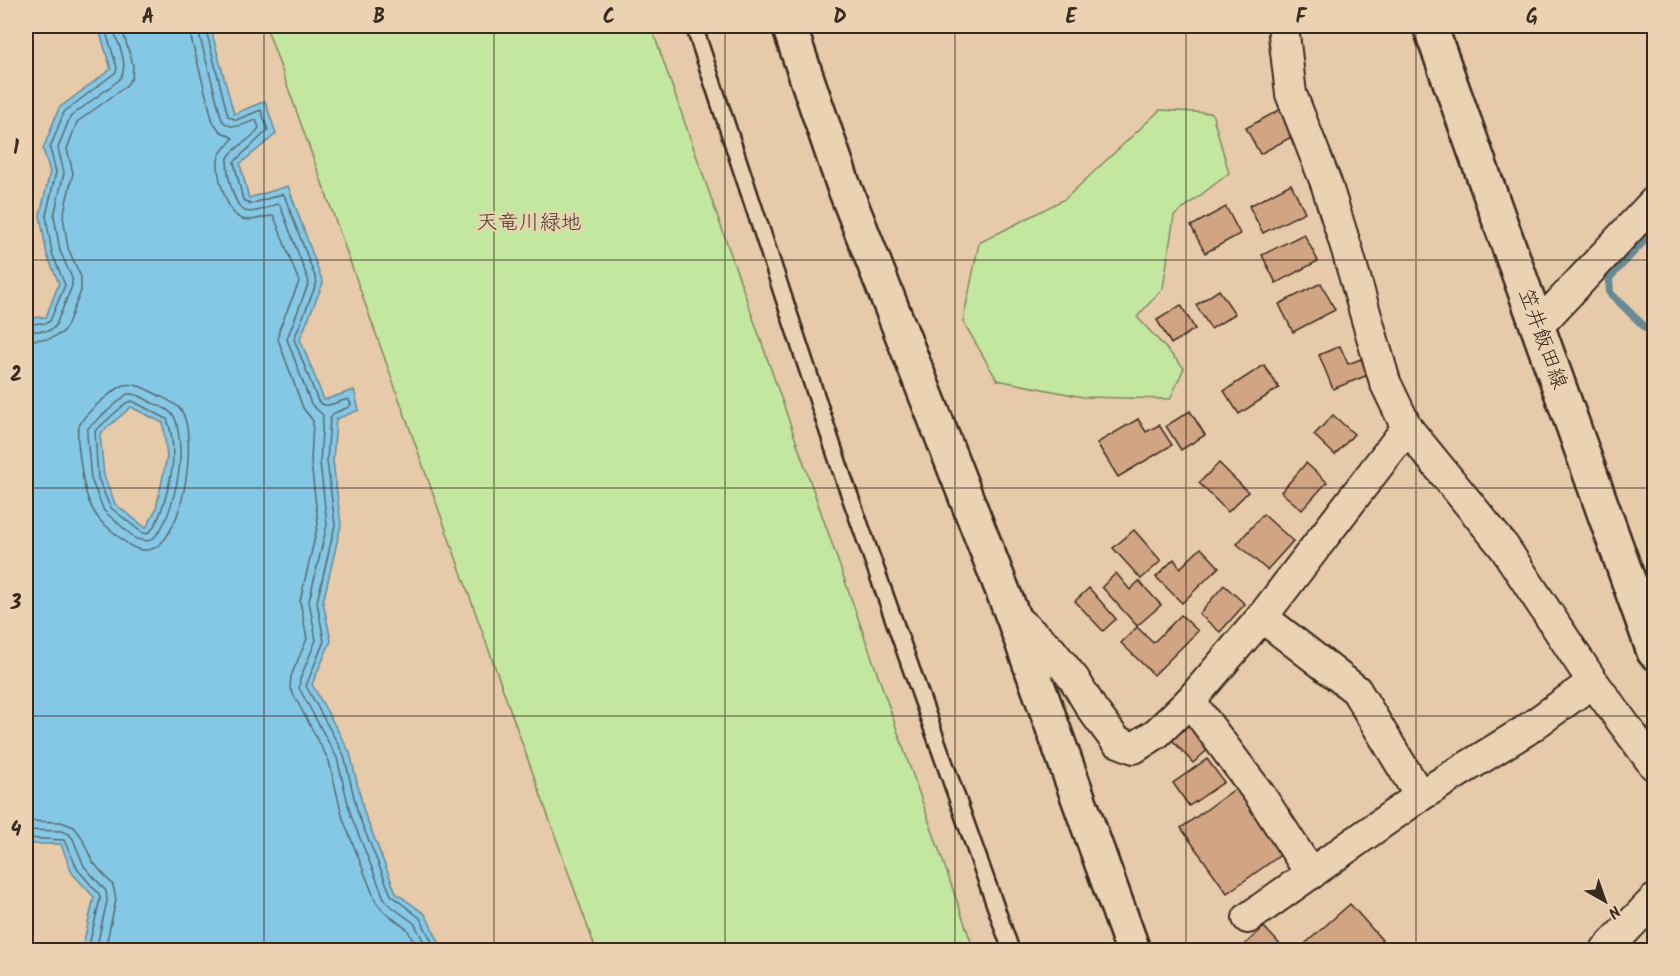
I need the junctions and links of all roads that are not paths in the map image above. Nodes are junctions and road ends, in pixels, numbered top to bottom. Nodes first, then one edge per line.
1 (694, 26) edge
2 (789, 26) edge
3 (1283, 26) edge
4 (1430, 26) edge
5 (1654, 202) edge
6 (1538, 326) junction
7 (1407, 428) junction
8 (1013, 617) junction
9 (1262, 617) junction
10 (1654, 652) edge
11 (1593, 682) junction
12 (1190, 701) junction
13 (1654, 765) edge
14 (1420, 796) junction
15 (1311, 873) junction
16 (1654, 900) edge
17 (1248, 918) dead end
18 (1011, 951) edge
19 (1133, 951) edge
20 (1606, 951) edge

1 - 18 lane
2 - 8 street
3 - 7 street
4 - 6 street, 笠井飯田線
5 - 6 street
6 - 10 street, 笠井飯田線
7 - 9 street
7 - 11 street
8 - 12 street
8 - 19 street
9 - 12 street
9 - 14 street
11 - 13 street
11 - 14 street
12 - 15 street
14 - 15 street
15 - 17 street
16 - 20 street

